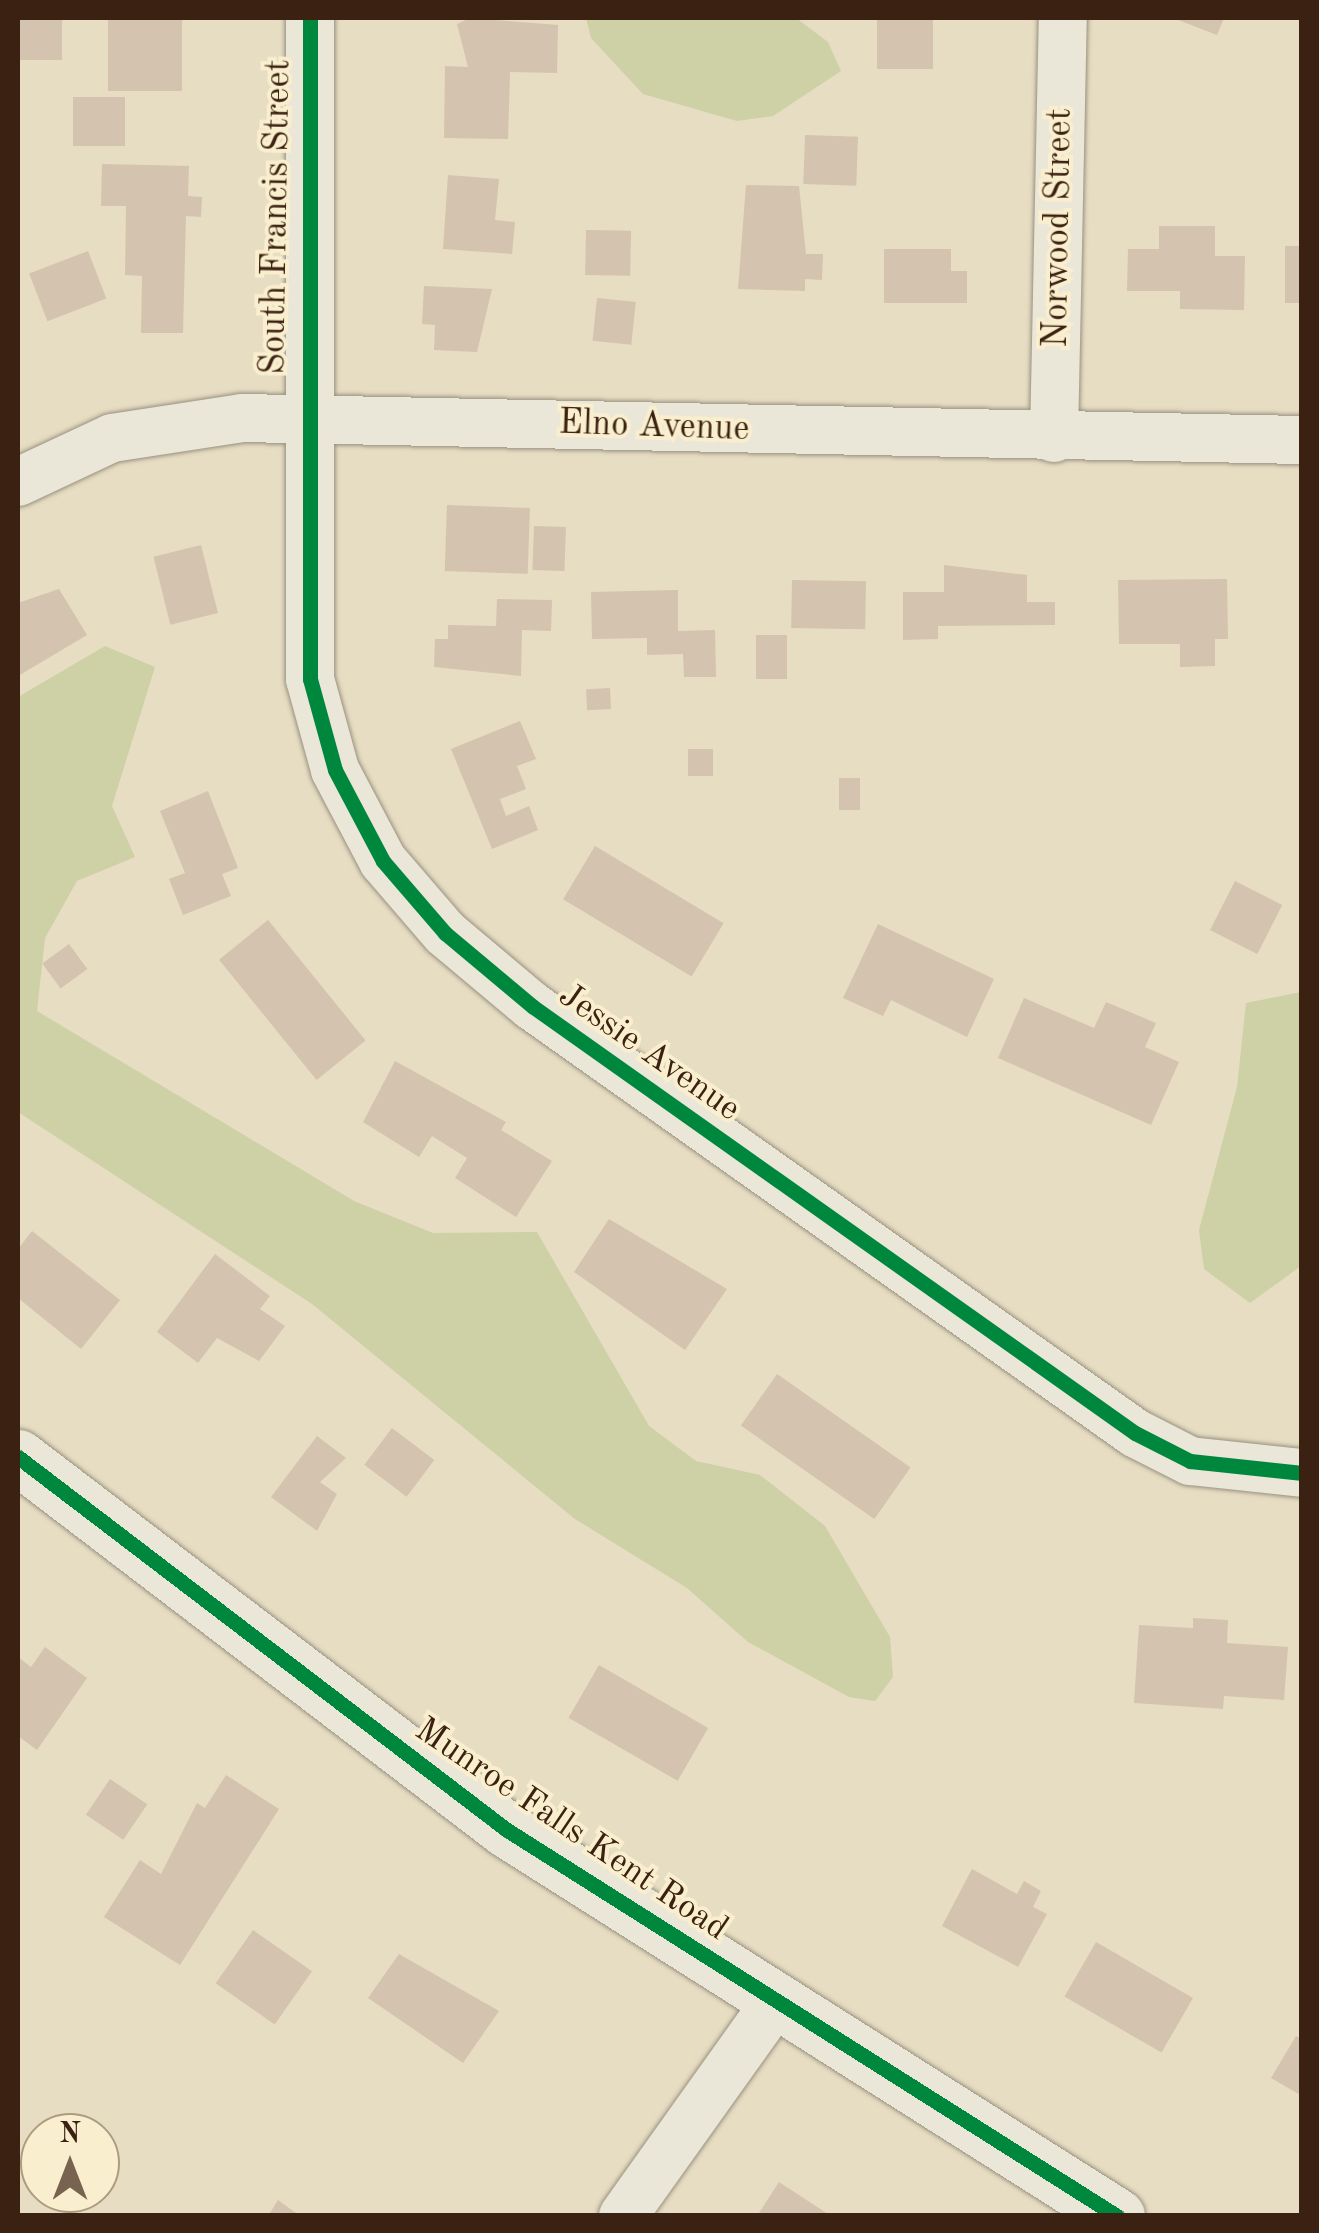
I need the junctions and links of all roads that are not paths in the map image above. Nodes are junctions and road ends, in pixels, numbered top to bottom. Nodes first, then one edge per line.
1 (310, 18) edge
2 (1063, 18) edge
3 (305, 417) junction
4 (1054, 438) junction
5 (1302, 440) edge
6 (18, 482) edge
7 (18, 1457) edge
8 (1302, 1473) edge
9 (774, 2004) junction
10 (623, 2216) edge
11 (1117, 2216) edge

1 - 3 street, South Francis Street
2 - 4 street, Norwood Street
3 - 4 street, Elno Avenue
3 - 6 street, Elno Avenue
3 - 8 street, Jessie Avenue
4 - 5 street, Elno Avenue
7 - 9 street, Munroe Falls Kent Road
9 - 10 street
9 - 11 street, Munroe Falls Kent Road

